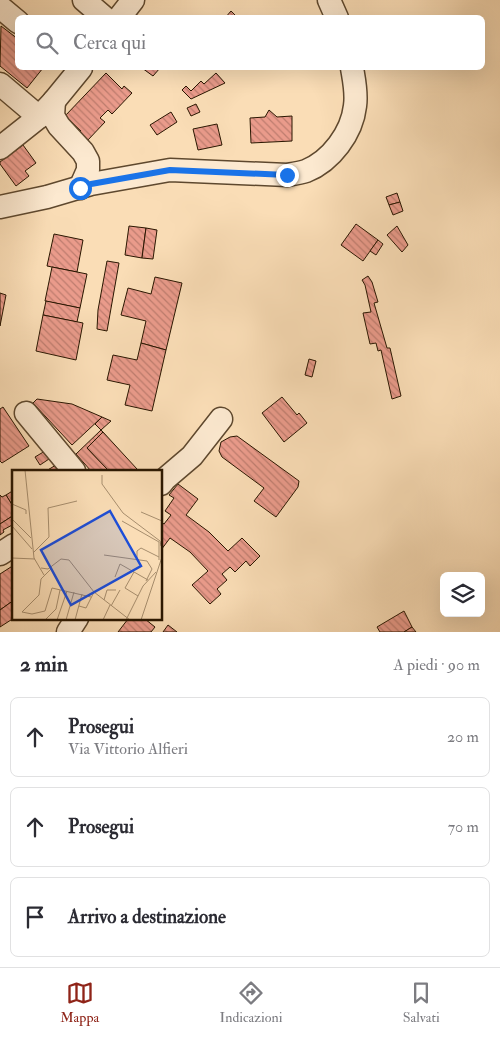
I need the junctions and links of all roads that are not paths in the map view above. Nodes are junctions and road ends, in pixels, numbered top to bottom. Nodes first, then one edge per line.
1 (84, 0) edge
2 (133, 0) edge
3 (329, 0) edge
4 (341, 0) edge
5 (0, 7) edge
6 (102, 15) edge
7 (121, 15) edge
8 (336, 15) edge
9 (343, 15) edge
10 (15, 20) edge
11 (77, 70) edge
12 (352, 70) edge
13 (0, 84) edge
14 (46, 109) junction
15 (0, 148) edge
16 (80, 188) junction
17 (2, 204) edge
18 (26, 413) dead end
19 (222, 419) dead end
20 (73, 470) edge
21 (162, 483) edge
22 (12, 546) edge
23 (0, 554) edge
24 (75, 620) edge
25 (68, 632) edge

1 - 6 street
2 - 7 street
3 - 8 street
4 - 9 street
5 - 10 street
11 - 14 street
12 - 16 street
13 - 14 street
14 - 15 street
14 - 16 street
16 - 17 street
18 - 20 street
19 - 21 street
22 - 23 street
24 - 25 street

